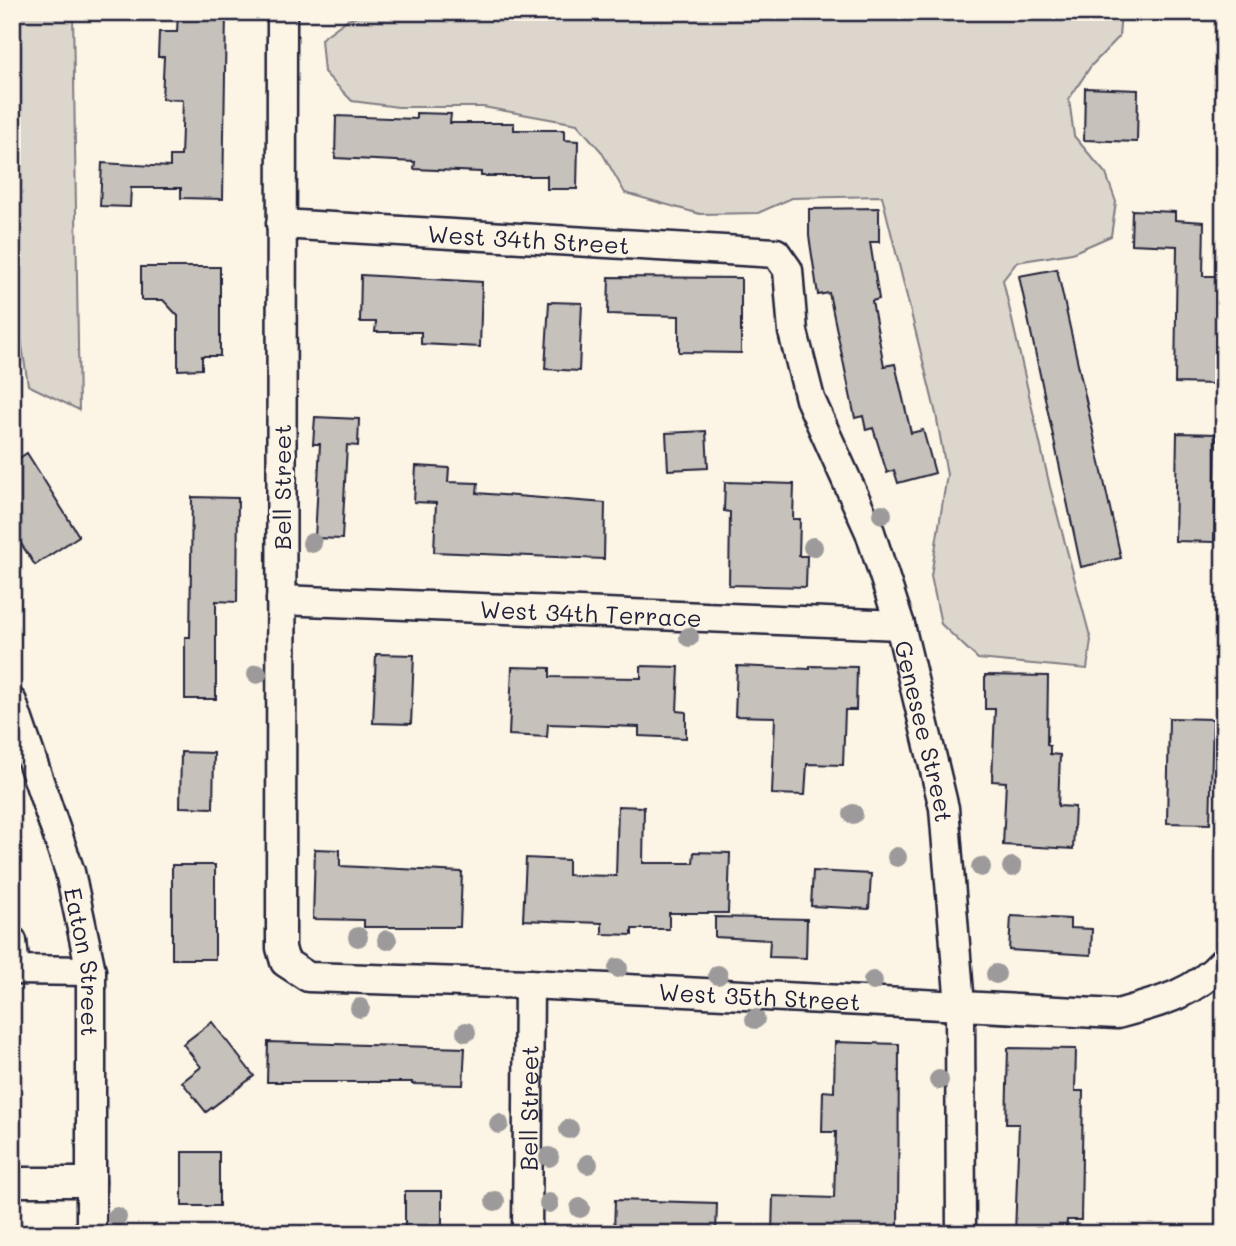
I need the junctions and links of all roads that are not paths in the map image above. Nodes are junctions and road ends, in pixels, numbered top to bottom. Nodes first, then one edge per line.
1 (282, 12) edge
2 (281, 224) junction
3 (776, 253) joint
4 (281, 600) junction
5 (900, 625) junction
6 (12, 702) edge
7 (12, 941) edge
8 (1224, 961) edge
9 (285, 962) joint
10 (13, 970) edge
11 (91, 971) junction
12 (529, 984) junction
13 (960, 1006) junction
14 (12, 1182) edge
15 (91, 1182) junction
16 (91, 1234) edge
17 (527, 1234) edge
18 (961, 1234) edge

1 - 2 street, Bell Street
2 - 3 street, West 34th Street
2 - 4 street, Bell Street
3 - 5 street, Genesee Street
4 - 5 street, West 34th Terrace
4 - 9 street, Bell Street
5 - 13 street, Genesee Street
6 - 11 street, Eaton Street
7 - 10 street
8 - 13 street, West 35th Street
9 - 12 street, West 35th Street
10 - 11 street
11 - 15 street, Eaton Street
12 - 13 street, West 35th Street
12 - 17 street, Bell Street
13 - 18 street, Genesee Street
14 - 15 street
15 - 16 street, Eaton Street

